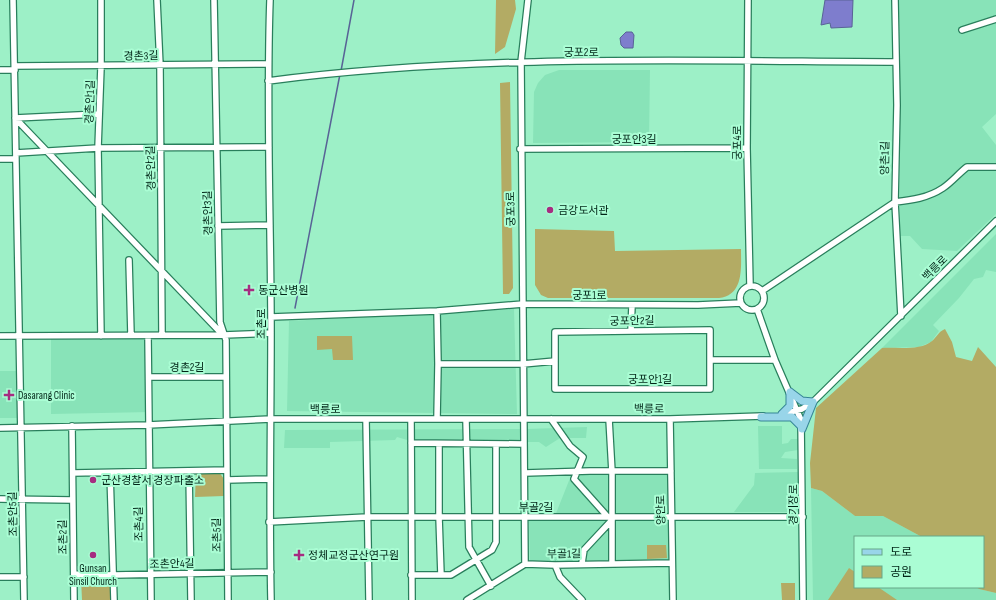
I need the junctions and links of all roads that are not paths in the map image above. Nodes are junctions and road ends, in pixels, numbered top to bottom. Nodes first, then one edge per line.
1 (13, 0) edge
2 (101, 0) edge
3 (157, 0) edge
4 (214, 0) edge
5 (270, 0) edge
6 (528, 0) edge
7 (748, 0) edge
8 (895, 0) edge
9 (996, 19) edge
10 (962, 30) dead end
11 (748, 61) junction
12 (521, 62) junction
13 (896, 62) junction
14 (268, 64) junction
15 (160, 66) junction
16 (215, 66) junction
17 (101, 67) junction
18 (15, 68) junction
19 (0, 70) edge
20 (268, 81) junction
21 (99, 114) junction
22 (15, 118) junction
23 (160, 147) junction
24 (269, 147) junction
25 (98, 148) junction
26 (217, 148) junction
27 (747, 148) junction
28 (520, 149) junction
29 (48, 152) junction
30 (16, 153) junction
31 (0, 159) edge
32 (16, 159) junction
33 (996, 167) edge
34 (895, 202) junction
35 (99, 206) junction
36 (996, 221) edge
37 (270, 225) junction
38 (218, 226) junction
39 (129, 260) dead end
40 (162, 271) junction
41 (750, 286) junction
42 (762, 291) junction
43 (741, 303) junction
44 (523, 304) junction
45 (632, 305) junction
46 (756, 309) junction
47 (437, 311) junction
48 (901, 316) junction
49 (271, 317) junction
50 (632, 331) junction
51 (271, 333) junction
52 (131, 335) junction
53 (162, 335) junction
54 (224, 335) junction
55 (0, 336) edge
56 (20, 336) junction
57 (101, 336) junction
58 (148, 336) junction
59 (710, 360) junction
60 (776, 360) junction
61 (555, 361) junction
62 (438, 364) junction
63 (523, 364) junction
64 (149, 377) junction
65 (225, 377) junction
66 (790, 392) junction
67 (813, 402) junction
68 (798, 410) junction
69 (782, 414) junction
70 (761, 417) junction
71 (524, 418) junction
72 (271, 419) junction
73 (366, 419) junction
74 (411, 419) junction
75 (437, 419) junction
76 (551, 419) junction
77 (609, 419) junction
78 (670, 419) junction
79 (466, 420) junction
80 (226, 421) junction
81 (148, 425) junction
82 (72, 426) junction
83 (802, 427) junction
84 (0, 428) edge
85 (21, 428) junction
86 (411, 443) junction
87 (439, 444) junction
88 (467, 444) junction
89 (524, 444) junction
90 (496, 445) junction
91 (227, 470) junction
92 (189, 471) junction
93 (578, 471) junction
94 (671, 471) junction
95 (149, 472) junction
96 (612, 472) junction
97 (73, 473) junction
98 (110, 473) junction
99 (525, 473) junction
100 (269, 479) junction
101 (227, 480) junction
102 (0, 499) edge
103 (23, 499) junction
104 (72, 500) junction
105 (410, 517) junction
106 (438, 517) junction
107 (468, 517) junction
108 (497, 517) junction
109 (525, 517) junction
110 (672, 517) junction
111 (803, 517) junction
112 (367, 518) junction
113 (610, 518) junction
114 (269, 522) junction
115 (476, 560) junction
116 (582, 563) junction
117 (612, 563) junction
118 (672, 563) junction
119 (525, 564) junction
120 (555, 565) junction
121 (270, 572) junction
122 (191, 573) junction
123 (228, 573) junction
124 (74, 574) junction
125 (150, 574) junction
126 (114, 575) junction
127 (411, 575) junction
128 (441, 575) junction
129 (0, 577) edge
130 (24, 577) junction
131 (491, 586) junction
132 (24, 600) edge
133 (74, 600) edge
134 (114, 600) edge
135 (151, 600) edge
136 (192, 600) edge
137 (228, 600) edge
138 (271, 600) edge
139 (369, 600) edge
140 (412, 600) edge
141 (467, 600) edge
142 (582, 600) edge
143 (673, 600) edge
144 (803, 600) edge

1 - 18 street, 조촌안5길
2 - 17 street, 경촌안1길
3 - 15 street, 경촌안2길
4 - 16 street, 경촌안3길
5 - 14 street, 조촌로
6 - 12 street, 궁포3로
7 - 11 street, 궁포4로
8 - 13 street, 양촌1길
9 - 10 street
11 - 12 street, 궁포2로
11 - 13 street, 궁포2로
11 - 27 street, 궁포4로
12 - 20 street, 궁포2로
12 - 28 street, 궁포3로
13 - 34 street, 양촌1길
14 - 16 street, 경촌3길
14 - 20 street, 조촌로
15 - 16 street, 경촌3길
15 - 17 street, 경촌3길
15 - 23 street, 경촌안2길
16 - 26 street, 경촌안3길
17 - 18 street, 경촌3길
17 - 21 street, 경촌안1길
18 - 19 street, 경촌3길
18 - 22 street, 조촌안5길
20 - 24 street, 조촌로
21 - 22 street
21 - 25 street, 경촌안1길
22 - 29 street
22 - 30 street, 조촌안5길
23 - 25 street
23 - 26 street
23 - 40 street, 경촌안2길
24 - 26 street
24 - 37 street, 조촌로
25 - 29 street
25 - 35 street, 경촌안1길
26 - 38 street, 경촌안3길
27 - 28 street, 궁포안3길
27 - 41 street, 궁포4로
28 - 44 street, 궁포3로
29 - 30 street
29 - 35 street
30 - 32 street, 조촌안5길
31 - 32 street
32 - 56 street, 조촌안5길
33 - 34 street
34 - 42 street
34 - 48 street, 양촌1길
35 - 40 street
35 - 57 street, 경촌안1길
36 - 48 street, 백릉로
37 - 38 street
37 - 49 street, 조촌로
38 - 54 street, 경촌안3길
39 - 52 street
40 - 53 street, 경촌안2길
40 - 54 street
41 - 42 street
41 - 43 street
42 - 46 street
43 - 45 street, 궁포1로
43 - 46 street
44 - 45 street, 궁포1로
44 - 47 street, 궁포1로
44 - 63 street, 궁포3로
45 - 50 street
46 - 60 street
47 - 49 street, 궁포1로
47 - 62 street
48 - 67 street, 백릉로
49 - 51 street, 조촌로
50 - 59 street, 궁포안2길
50 - 61 street, 궁포안2길
51 - 54 street
51 - 72 street, 조촌로
52 - 57 street
52 - 58 street
53 - 54 street
53 - 58 street
54 - 65 street
55 - 56 street
56 - 57 street
56 - 85 street, 조촌안5길
58 - 64 street
59 - 60 street
59 - 61 street, 궁포안1길
60 - 66 street
61 - 63 street
62 - 63 street
62 - 75 street
63 - 71 street, 궁포3로
64 - 65 street, 경촌2길
64 - 81 street
65 - 80 street
66 - 67 main road
66 - 68 street
66 - 69 main road
67 - 68 street, 백릉로
67 - 83 main road
68 - 69 street, 백릉로
68 - 83 street, 경기장로
69 - 70 street, 백릉로
70 - 78 street, 백릉로
70 - 83 main road
71 - 76 street, 백릉로
71 - 79 street, 백릉로
71 - 89 street, 궁포3로
72 - 73 street, 백릉로
72 - 80 street, 백릉로
72 - 100 street, 조촌로
73 - 74 street, 백릉로
73 - 112 street
74 - 75 street, 백릉로
74 - 86 street
75 - 79 street, 백릉로
76 - 77 street, 백릉로
76 - 93 street
77 - 78 street, 백릉로
77 - 96 street
78 - 94 street, 양안로
79 - 88 street
80 - 81 street, 백릉로
80 - 91 street, 조촌5길
81 - 82 street, 백릉로
81 - 95 street, 조촌4길
82 - 85 street, 백릉로
82 - 97 street, 조촌2길
83 - 111 street, 경기장로
84 - 85 street, 백릉로
85 - 103 street, 조촌안5길
86 - 87 street
86 - 105 street
87 - 88 street
87 - 106 street
88 - 90 street
88 - 107 street
89 - 90 street
89 - 99 street, 궁포3로
90 - 108 street
91 - 92 street
91 - 101 street, 조촌5길
92 - 95 street
92 - 122 street
93 - 96 street
93 - 99 street
93 - 113 street
94 - 96 street
94 - 110 street, 양안로
95 - 98 street
95 - 125 street, 조촌4길
96 - 113 street
97 - 98 street
97 - 104 street, 조촌2길
98 - 126 street
99 - 109 street, 궁포3로
100 - 101 street
100 - 114 street, 조촌로
101 - 123 street, 조촌5길
102 - 103 street
103 - 104 street
103 - 130 street, 조촌안5길
104 - 124 street, 조촌2길
105 - 106 street, 부골2길
105 - 112 street, 부골2길
105 - 127 street
106 - 107 street, 부골2길
106 - 128 street
107 - 108 street, 부골2길
107 - 115 street
108 - 109 street, 부골2길
108 - 115 street
109 - 113 street, 부골2길
109 - 119 street, 궁포3로
110 - 111 street, 부골2길
110 - 113 street, 부골2길
110 - 118 street, 양안로
111 - 144 street, 경기장로
112 - 114 street, 부골2길
112 - 139 street
113 - 116 street
113 - 117 street
114 - 121 street, 조촌로
115 - 128 street
115 - 131 street
116 - 117 street, 부골1길
116 - 120 street, 부골1길
117 - 118 street, 부골1길
118 - 143 street, 양안로
119 - 120 street, 부골1길
119 - 131 street
120 - 142 street
121 - 123 street, 조촌안4길
121 - 138 street, 조촌로
122 - 123 street, 조촌안4길
122 - 125 street, 조촌안4길
122 - 136 street
123 - 137 street, 조촌5길
124 - 126 street, 조촌안4길
124 - 133 street, 조촌2길
125 - 126 street, 조촌안4길
125 - 135 street, 조촌4길
126 - 134 street
127 - 128 street
127 - 140 street
129 - 130 street
130 - 132 street, 조촌안5길
131 - 141 street

